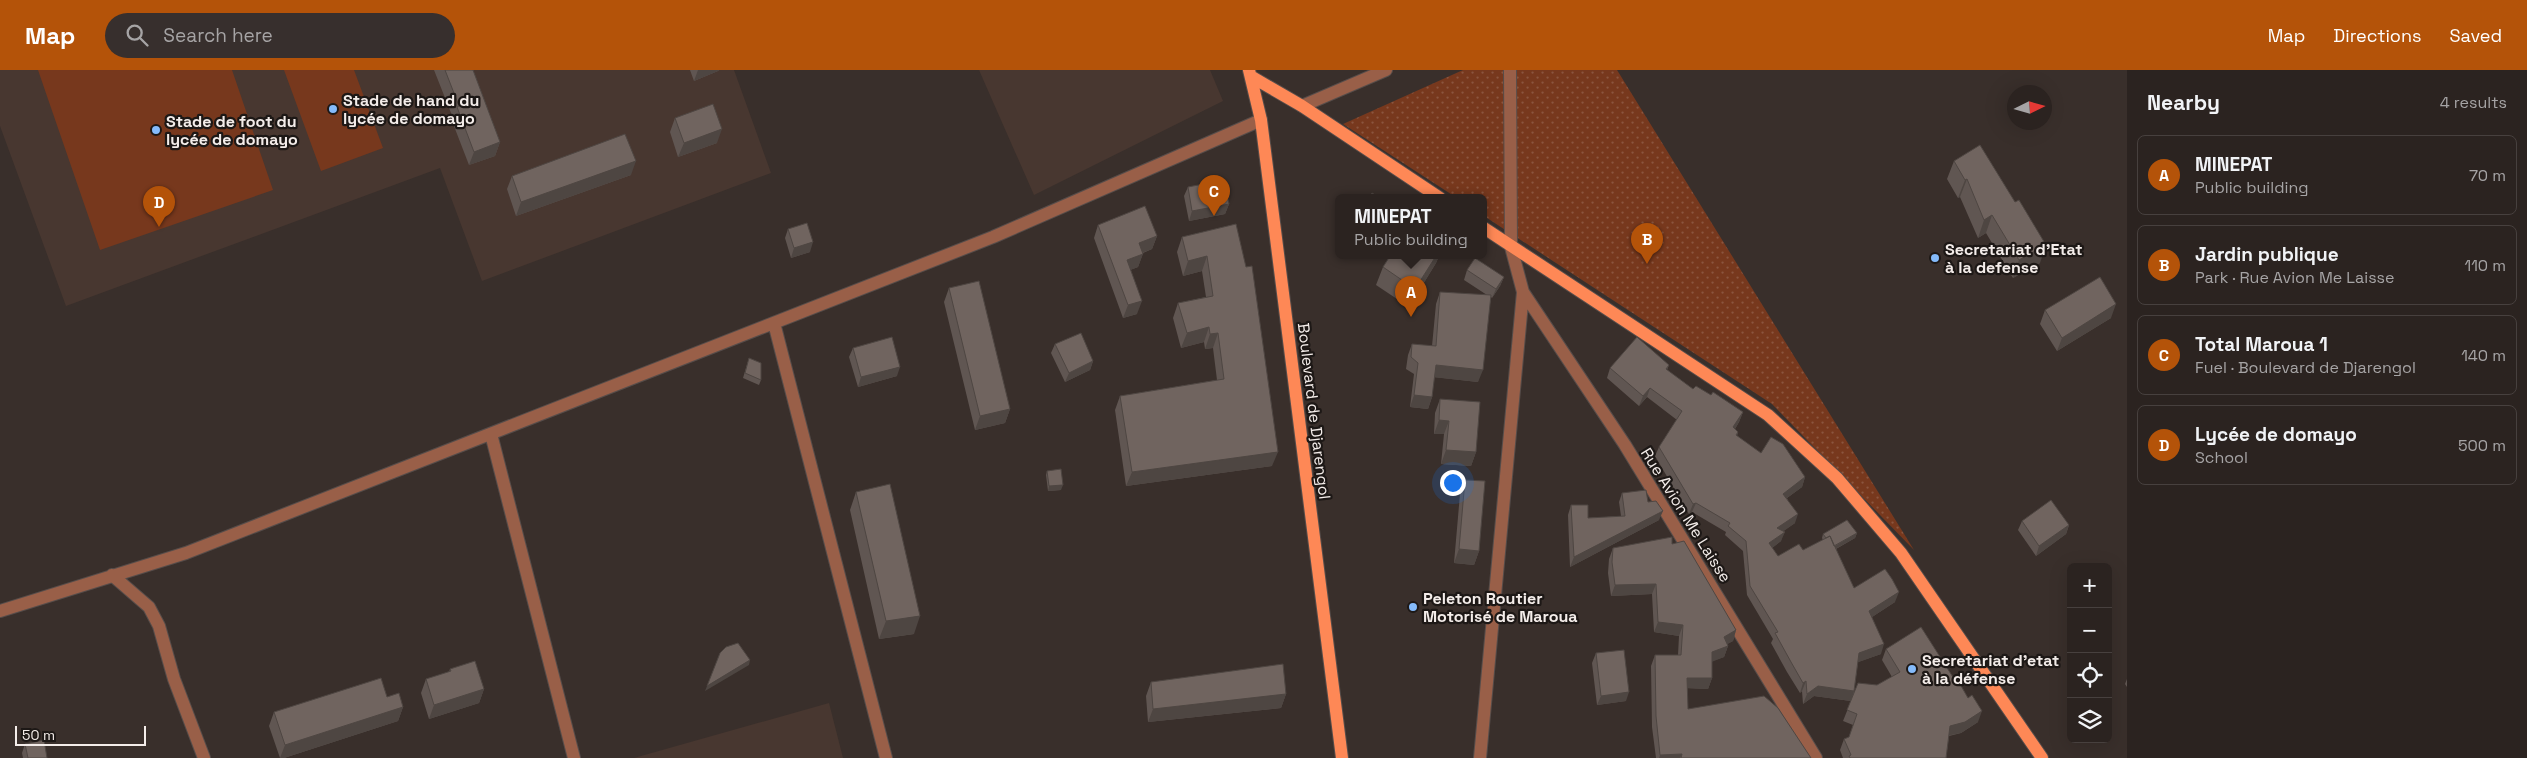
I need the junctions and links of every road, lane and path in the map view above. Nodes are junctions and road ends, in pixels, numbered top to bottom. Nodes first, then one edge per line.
1 (1386, 70) edge
2 (1510, 70) edge
3 (1250, 73) edge
4 (1302, 106) junction
5 (1261, 120) junction
6 (1434, 194) edge
7 (1487, 230) edge
8 (1511, 247) junction
9 (1523, 292) junction
10 (774, 323) junction
11 (491, 434) junction
12 (112, 575) junction
13 (0, 611) edge
14 (204, 758) edge
15 (574, 758) edge
16 (886, 758) edge
17 (1342, 758) edge
18 (1480, 758) edge
19 (1816, 758) edge
20 (2042, 758) edge

1 - 4 street
2 - 8 street
3 - 4 main road
3 - 5 main road, Boulevard de Djarengol
4 - 6 main road
5 - 10 street
5 - 17 main road, Boulevard de Djarengol
7 - 8 main road
8 - 9 street
8 - 20 main road
9 - 18 street
9 - 19 street, Rue Avion Me Laisse
10 - 11 street
10 - 16 street
11 - 12 street
11 - 15 street
12 - 13 street
12 - 14 street

